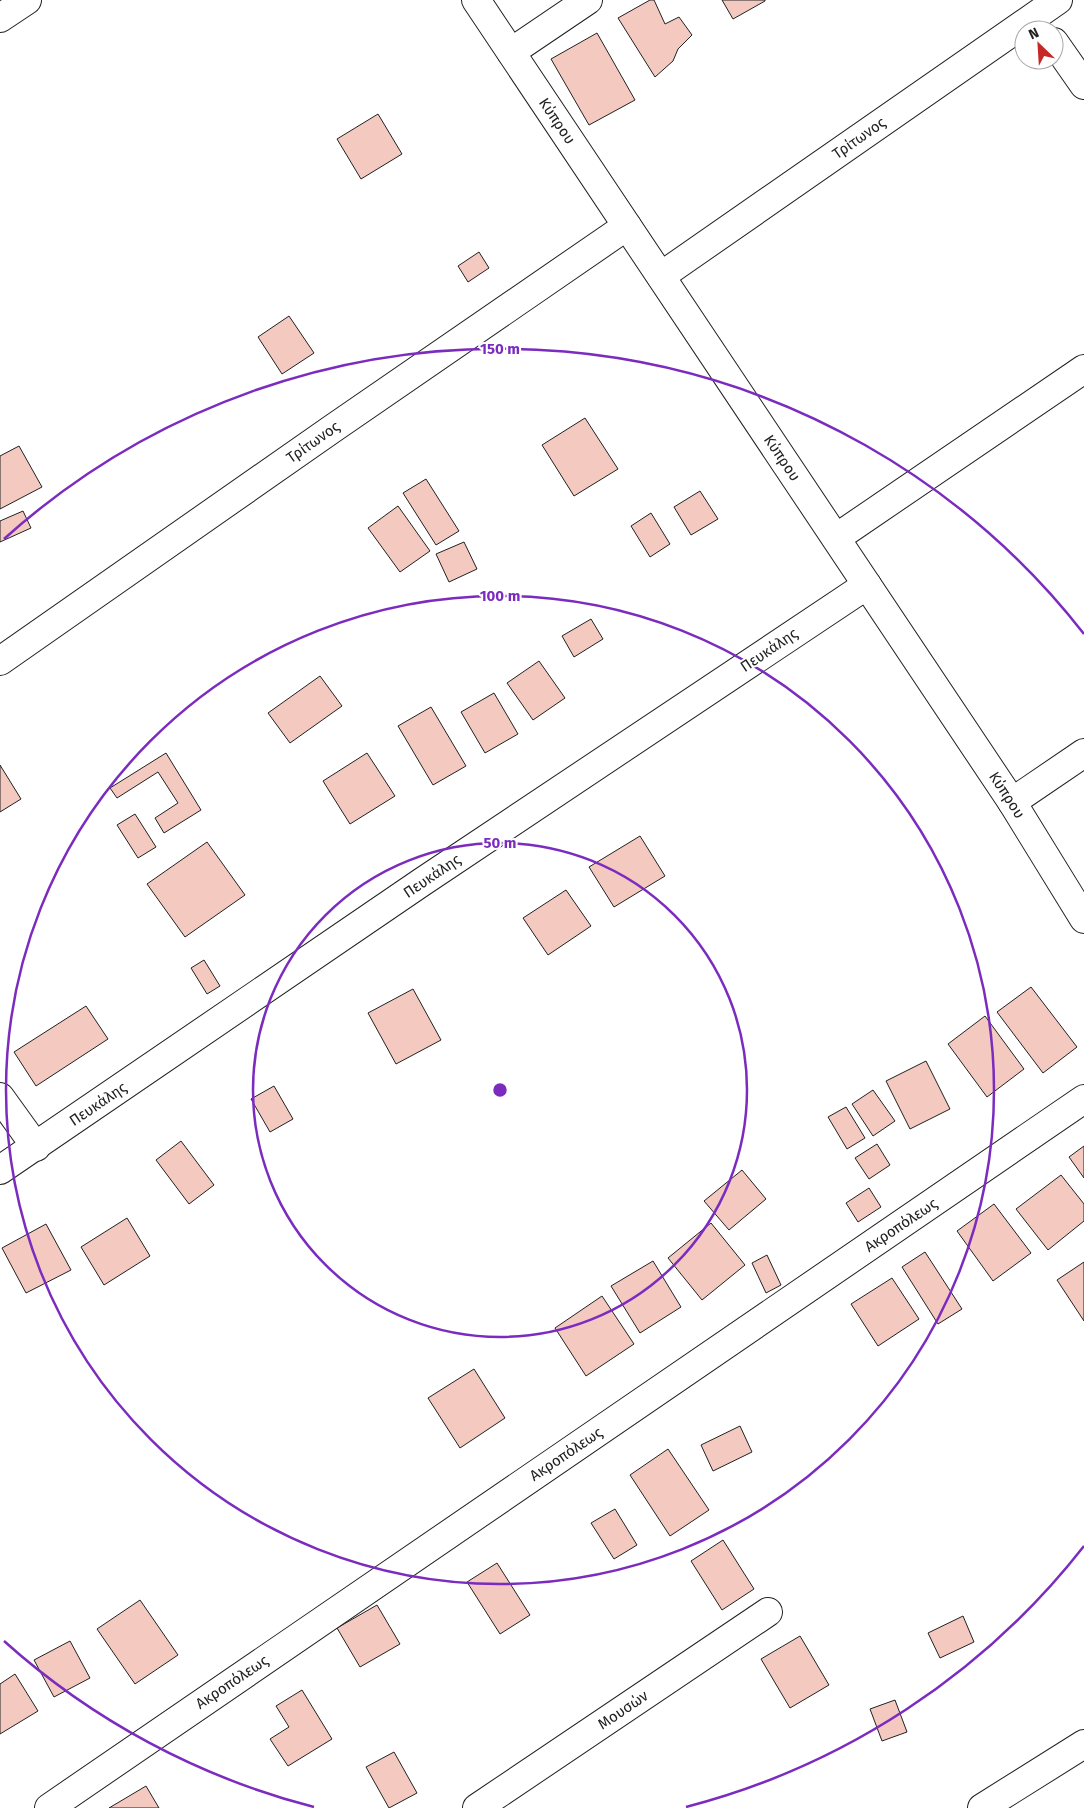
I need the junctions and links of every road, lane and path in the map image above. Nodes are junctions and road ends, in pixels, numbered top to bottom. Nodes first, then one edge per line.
1 (27, 0) edge
2 (476, 0) edge
3 (588, 0) edge
4 (1058, 0) edge
5 (0, 18) edge
6 (1042, 20) edge
7 (1014, 40) edge
8 (511, 52) junction
9 (1064, 56) edge
10 (1084, 85) edge
11 (627, 226) junction
12 (661, 276) junction
13 (1084, 369) edge
14 (836, 538) junction
15 (867, 585) junction
16 (0, 661) edge
17 (1084, 753) edge
18 (1012, 802) junction
19 (1084, 919) edge
20 (0, 1096) edge
21 (1084, 1099) edge
22 (36, 1147) junction
23 (0, 1170) edge
24 (768, 1612) dead end
25 (1084, 1744) edge
26 (49, 1808) edge
27 (477, 1808) edge
28 (982, 1808) edge

1 - 5 street
2 - 8 street, Κύπρου
3 - 8 street
4 - 6 street, Τρίτωνος
7 - 12 street, Τρίτωνος
8 - 11 street, Κύπρου
9 - 10 street
11 - 12 street, Κύπρου
11 - 16 street, Τρίτωνος
12 - 14 street, Κύπρου
13 - 14 street
14 - 15 street, Κύπρου
15 - 18 street, Κύπρου
15 - 22 street, Πευκάλης
17 - 18 street
18 - 19 street, Κύπρου
20 - 22 street
21 - 26 street, Ακροπόλεως
22 - 23 street, Πευκάλης
24 - 27 street, Μουσών
25 - 28 street

